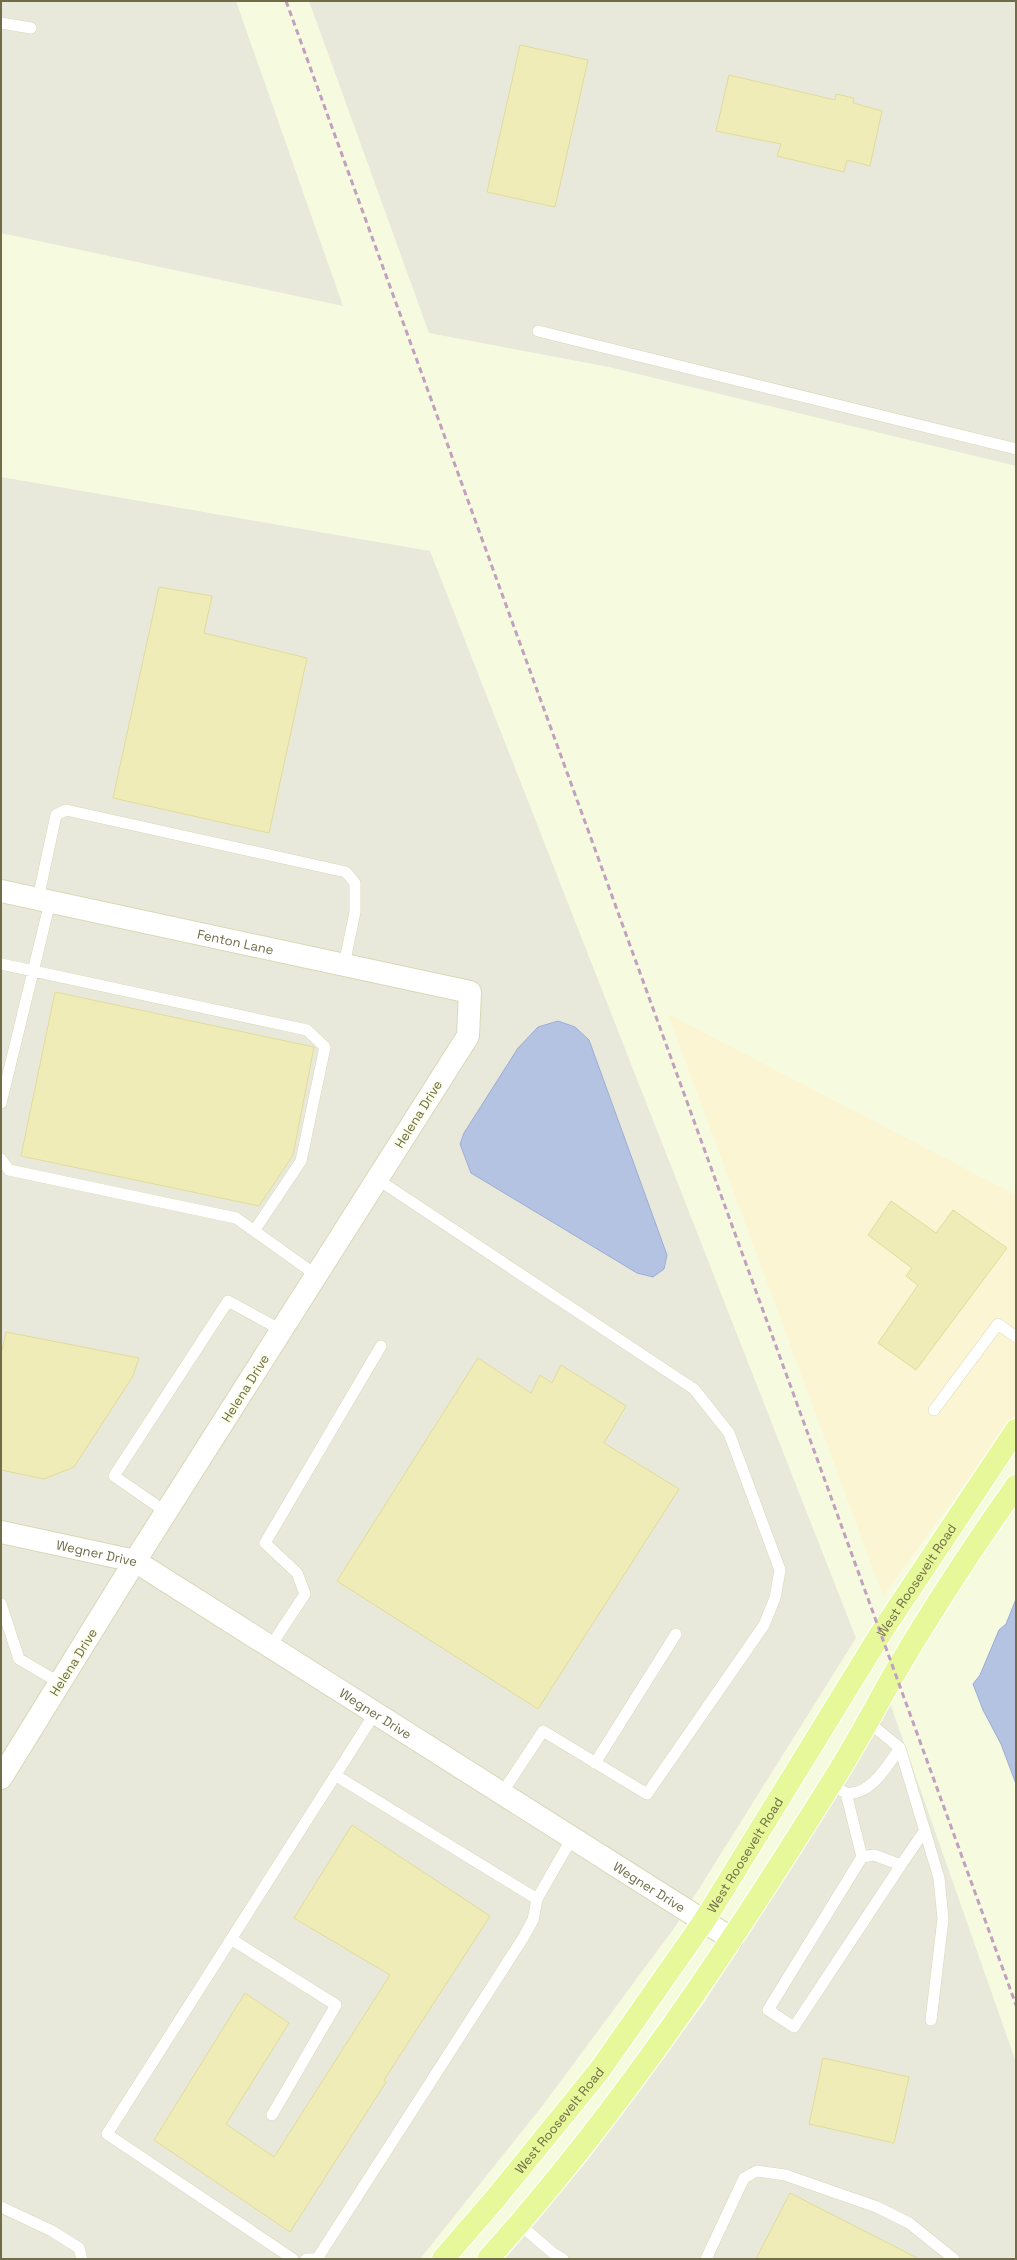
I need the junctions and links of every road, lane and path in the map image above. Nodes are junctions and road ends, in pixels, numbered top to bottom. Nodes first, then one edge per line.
1 (1, 23) edge
2 (31, 28) dead end
3 (538, 331) dead end
4 (1016, 449) edge
5 (1, 891) edge
6 (44, 900) junction
7 (1, 964) edge
8 (344, 965) junction
9 (32, 971) junction
10 (470, 992) joint
11 (1, 1103) edge
12 (1, 1159) edge
13 (377, 1179) junction
14 (254, 1231) junction
15 (316, 1275) junction
16 (281, 1330) junction
17 (1016, 1337) edge
18 (381, 1346) dead end
19 (934, 1410) dead end
20 (1016, 1430) edge
21 (1016, 1486) edge
22 (166, 1512) junction
23 (1, 1532) edge
24 (135, 1561) junction
25 (1, 1604) edge
26 (676, 1634) dead end
27 (270, 1646) junction
28 (60, 1683) junction
29 (375, 1713) junction
30 (867, 1721) junction
31 (900, 1748) junction
32 (595, 1762) junction
33 (336, 1775) junction
34 (1, 1778) edge
35 (839, 1788) junction
36 (502, 1793) junction
37 (925, 1830) junction
38 (572, 1838) junction
39 (862, 1857) junction
40 (901, 1865) junction
41 (537, 1899) junction
42 (704, 1921) junction
43 (231, 1939) junction
44 (732, 1939) junction
45 (931, 2020) dead end
46 (272, 2115) dead end
47 (1, 2207) edge
48 (519, 2224) junction
49 (82, 2259) edge
50 (293, 2259) edge
51 (306, 2259) edge
52 (443, 2259) edge
53 (488, 2259) edge
54 (563, 2259) edge
55 (706, 2259) edge
56 (954, 2259) edge

1 - 2 lane
3 - 4 lane
5 - 6 street, Fenton Lane
6 - 8 street, Fenton Lane
6 - 8 lane
6 - 9 lane
7 - 9 lane
8 - 10 street, Fenton Lane
9 - 11 lane
9 - 14 lane
10 - 13 street, Helena Drive
12 - 14 lane
13 - 15 street, Helena Drive
13 - 32 lane
14 - 15 lane
15 - 16 street, Helena Drive
16 - 22 street, Helena Drive
16 - 22 lane
17 - 19 lane
18 - 27 lane
20 - 42 main road, West Roosevelt Road
21 - 30 main road
22 - 24 street, Helena Drive
23 - 24 street, Wegner Drive
24 - 27 street, Wegner Drive
24 - 28 street, Helena Drive
25 - 28 lane
26 - 32 lane
27 - 29 street, Wegner Drive
28 - 34 street, Helena Drive
29 - 33 lane
29 - 36 street, Wegner Drive
30 - 31 lane
30 - 35 main road
31 - 35 lane
31 - 37 lane
32 - 36 lane
33 - 41 lane
33 - 43 lane
35 - 39 lane
35 - 44 main road
36 - 38 street, Wegner Drive
37 - 40 lane
37 - 45 lane
38 - 41 lane
38 - 42 street, Wegner Drive
39 - 40 lane
39 - 40 lane
41 - 51 lane
42 - 44 street, Wegner Drive
42 - 52 main road, West Roosevelt Road
43 - 46 lane
43 - 50 lane
44 - 48 main road
47 - 49 lane
48 - 53 main road
48 - 54 lane
55 - 56 lane

